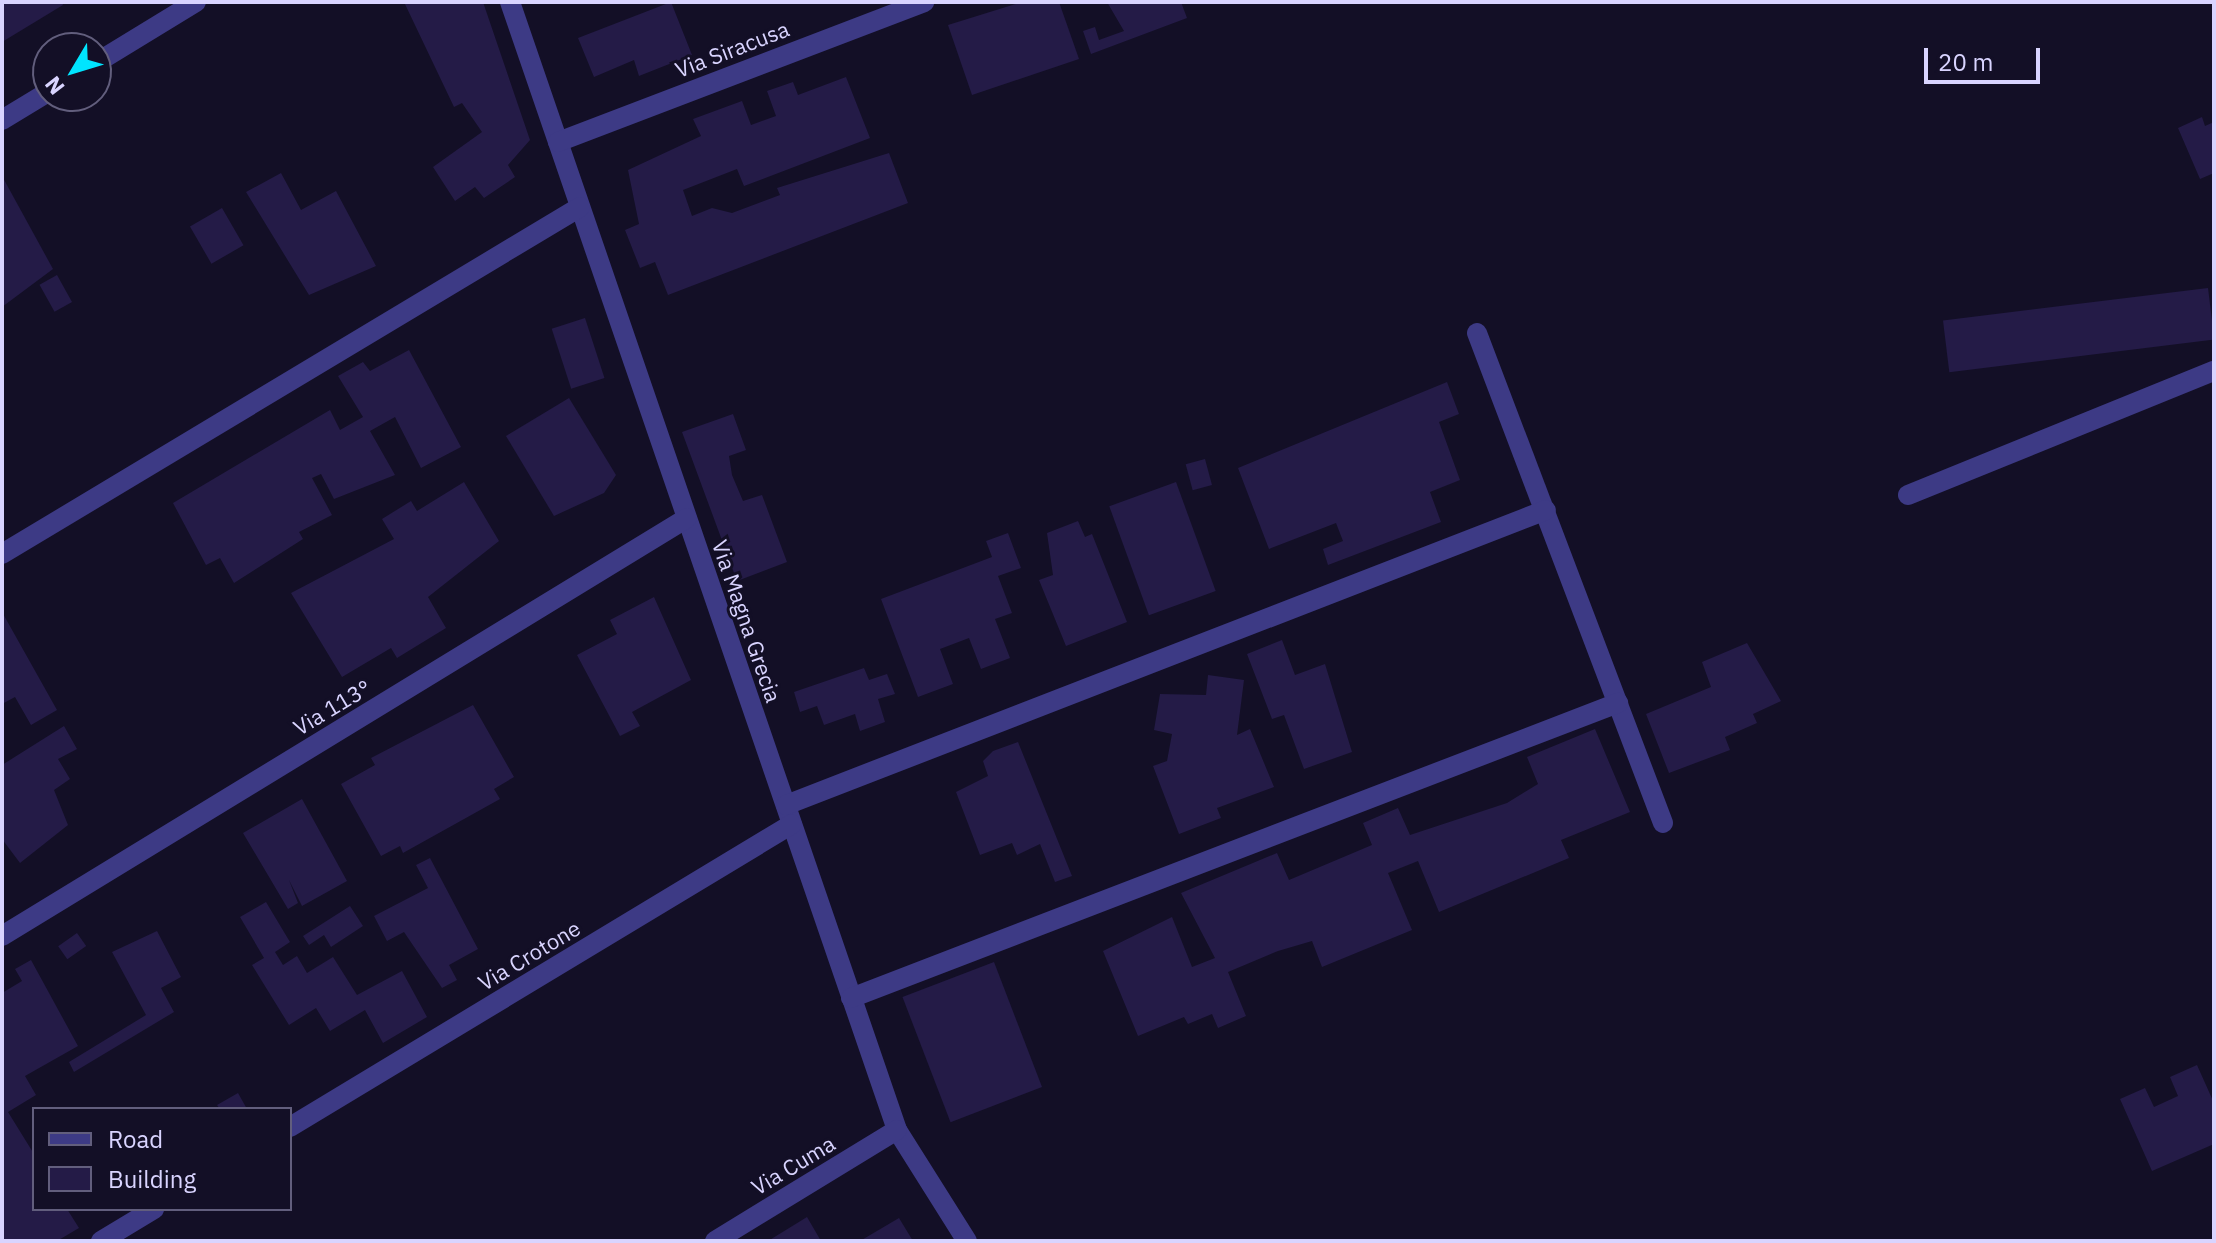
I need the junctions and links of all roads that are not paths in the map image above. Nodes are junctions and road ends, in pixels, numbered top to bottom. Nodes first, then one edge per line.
1 (196, 2) edge
2 (924, 2) edge
3 (516, 4) edge
4 (112, 53) edge
5 (32, 102) edge
6 (2, 120) edge
7 (558, 142) junction
8 (580, 207) junction
9 (1477, 333) dead end
10 (2214, 371) edge
11 (1908, 495) dead end
12 (1546, 510) junction
13 (687, 518) junction
14 (2, 554) edge
15 (1618, 703) junction
16 (789, 815) junction
17 (1663, 823) dead end
18 (2, 936) edge
19 (851, 998) junction
20 (292, 1126) edge
21 (897, 1130) junction
22 (151, 1211) edge
23 (101, 1241) edge
24 (715, 1241) edge
25 (967, 1241) edge

1 - 4 street
2 - 7 street, Via Siracusa
3 - 7 street, Via Magna Grecia
5 - 6 street
7 - 8 street, Via Magna Grecia
8 - 13 street, Via Magna Grecia
8 - 14 street
9 - 12 street
10 - 11 street
12 - 15 street
12 - 16 street, Via Crotone
13 - 16 street, Via Magna Grecia
13 - 18 street, Via 113°
15 - 17 street
15 - 19 street
16 - 19 street, Via Magna Grecia
16 - 20 street, Via Crotone
19 - 21 street, Via Magna Grecia
21 - 24 street, Via Cuma
21 - 25 street, Via Magna Grecia
22 - 23 street

